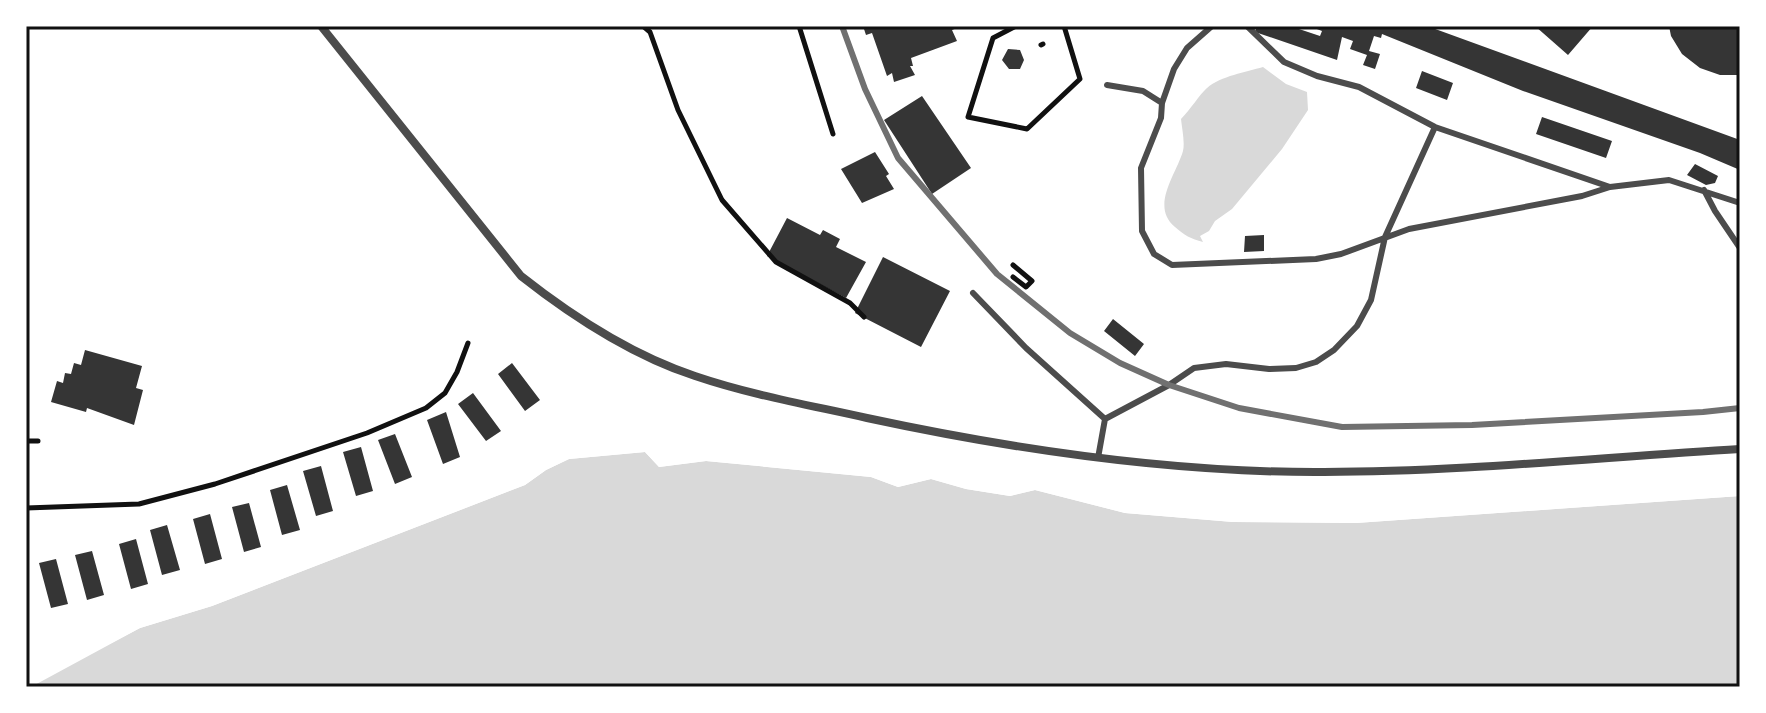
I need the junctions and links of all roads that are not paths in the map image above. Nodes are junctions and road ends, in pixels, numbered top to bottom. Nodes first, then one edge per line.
1 (321, 26) edge
2 (1212, 26) edge
3 (1247, 26) edge
4 (1107, 85) dead end
5 (1162, 103) junction
6 (1435, 127) junction
7 (1610, 187) junction
8 (1704, 190) junction
9 (1740, 203) edge
10 (1385, 237) junction
11 (1740, 248) edge
12 (973, 293) dead end
13 (1105, 419) junction
14 (1740, 449) edge
15 (1098, 458) junction

1 - 15 street
2 - 5 lane
3 - 6 lane
4 - 5 lane
5 - 10 lane
6 - 7 lane
6 - 10 lane
7 - 8 lane
7 - 10 lane
8 - 9 lane
8 - 11 lane
10 - 13 lane
12 - 13 lane
13 - 15 lane
14 - 15 street

